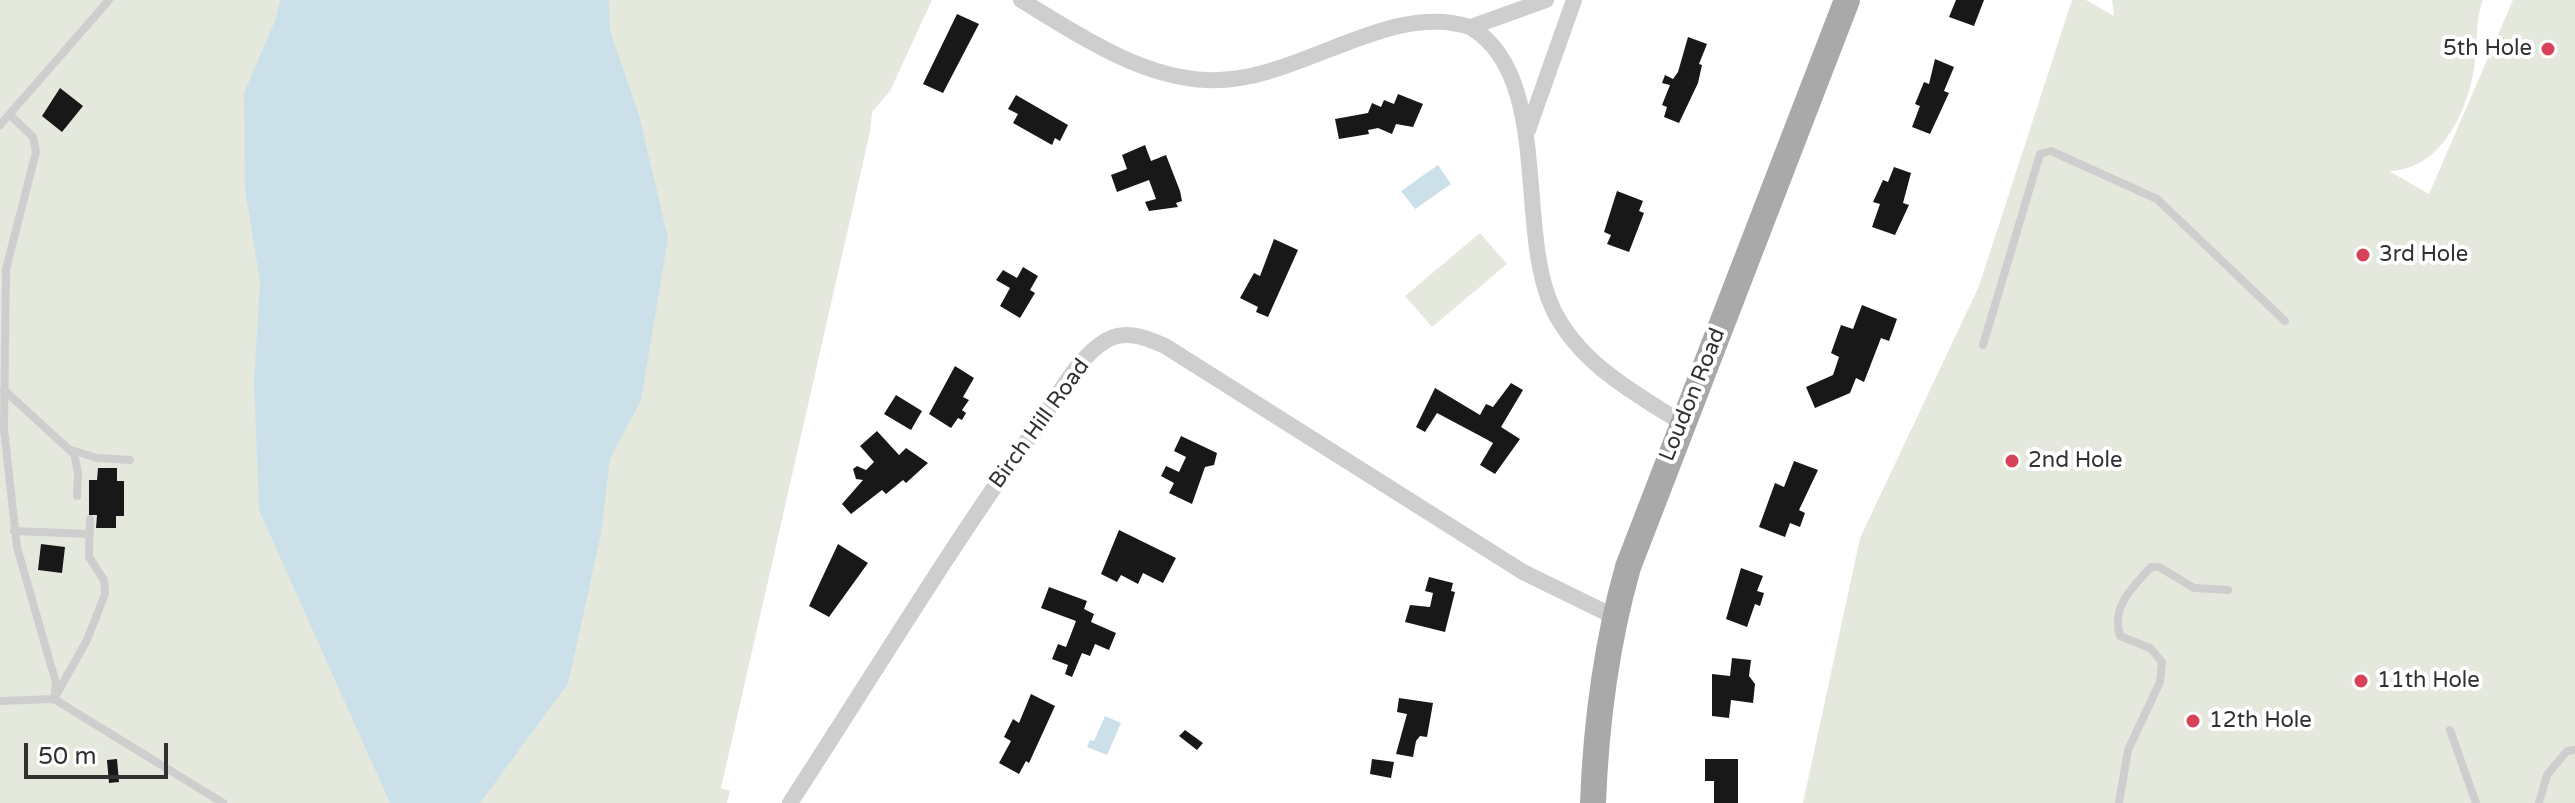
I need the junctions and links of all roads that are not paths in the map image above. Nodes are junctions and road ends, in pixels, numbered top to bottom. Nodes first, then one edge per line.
1 (109, 0) edge
2 (1021, 0) edge
3 (1546, 0) edge
4 (1574, 0) edge
5 (1847, 0) edge
6 (1471, 27) junction
7 (10, 115) junction
8 (0, 125) edge
9 (1527, 135) junction
10 (2285, 321) dead end
11 (1983, 345) dead end
12 (4, 390) junction
13 (1682, 423) junction
14 (71, 450) junction
15 (130, 460) dead end
16 (77, 496) dead end
17 (90, 519) dead end
18 (14, 531) junction
19 (90, 534) junction
20 (2228, 590) dead end
21 (1615, 617) junction
22 (54, 699) junction
23 (0, 701) edge
24 (2450, 730) dead end
25 (2575, 750) edge
26 (223, 803) edge
27 (790, 803) edge
28 (1593, 803) edge
29 (2119, 803) edge
30 (2476, 803) edge
31 (2539, 803) edge

1 - 7 lane
2 - 6 street
3 - 6 street
4 - 9 street
5 - 13 main road, Loudon Road
6 - 9 street
7 - 8 lane
7 - 12 lane
9 - 13 street
10 - 11 lane
12 - 14 lane
12 - 18 lane
13 - 21 main road, Loudon Road
14 - 15 lane
14 - 16 lane
17 - 19 lane
18 - 19 lane
18 - 22 lane
19 - 22 lane
20 - 29 lane
21 - 27 street, Birch Hill Road
21 - 28 main road, Loudon Road
22 - 23 lane
22 - 26 lane
24 - 30 lane
25 - 31 lane

